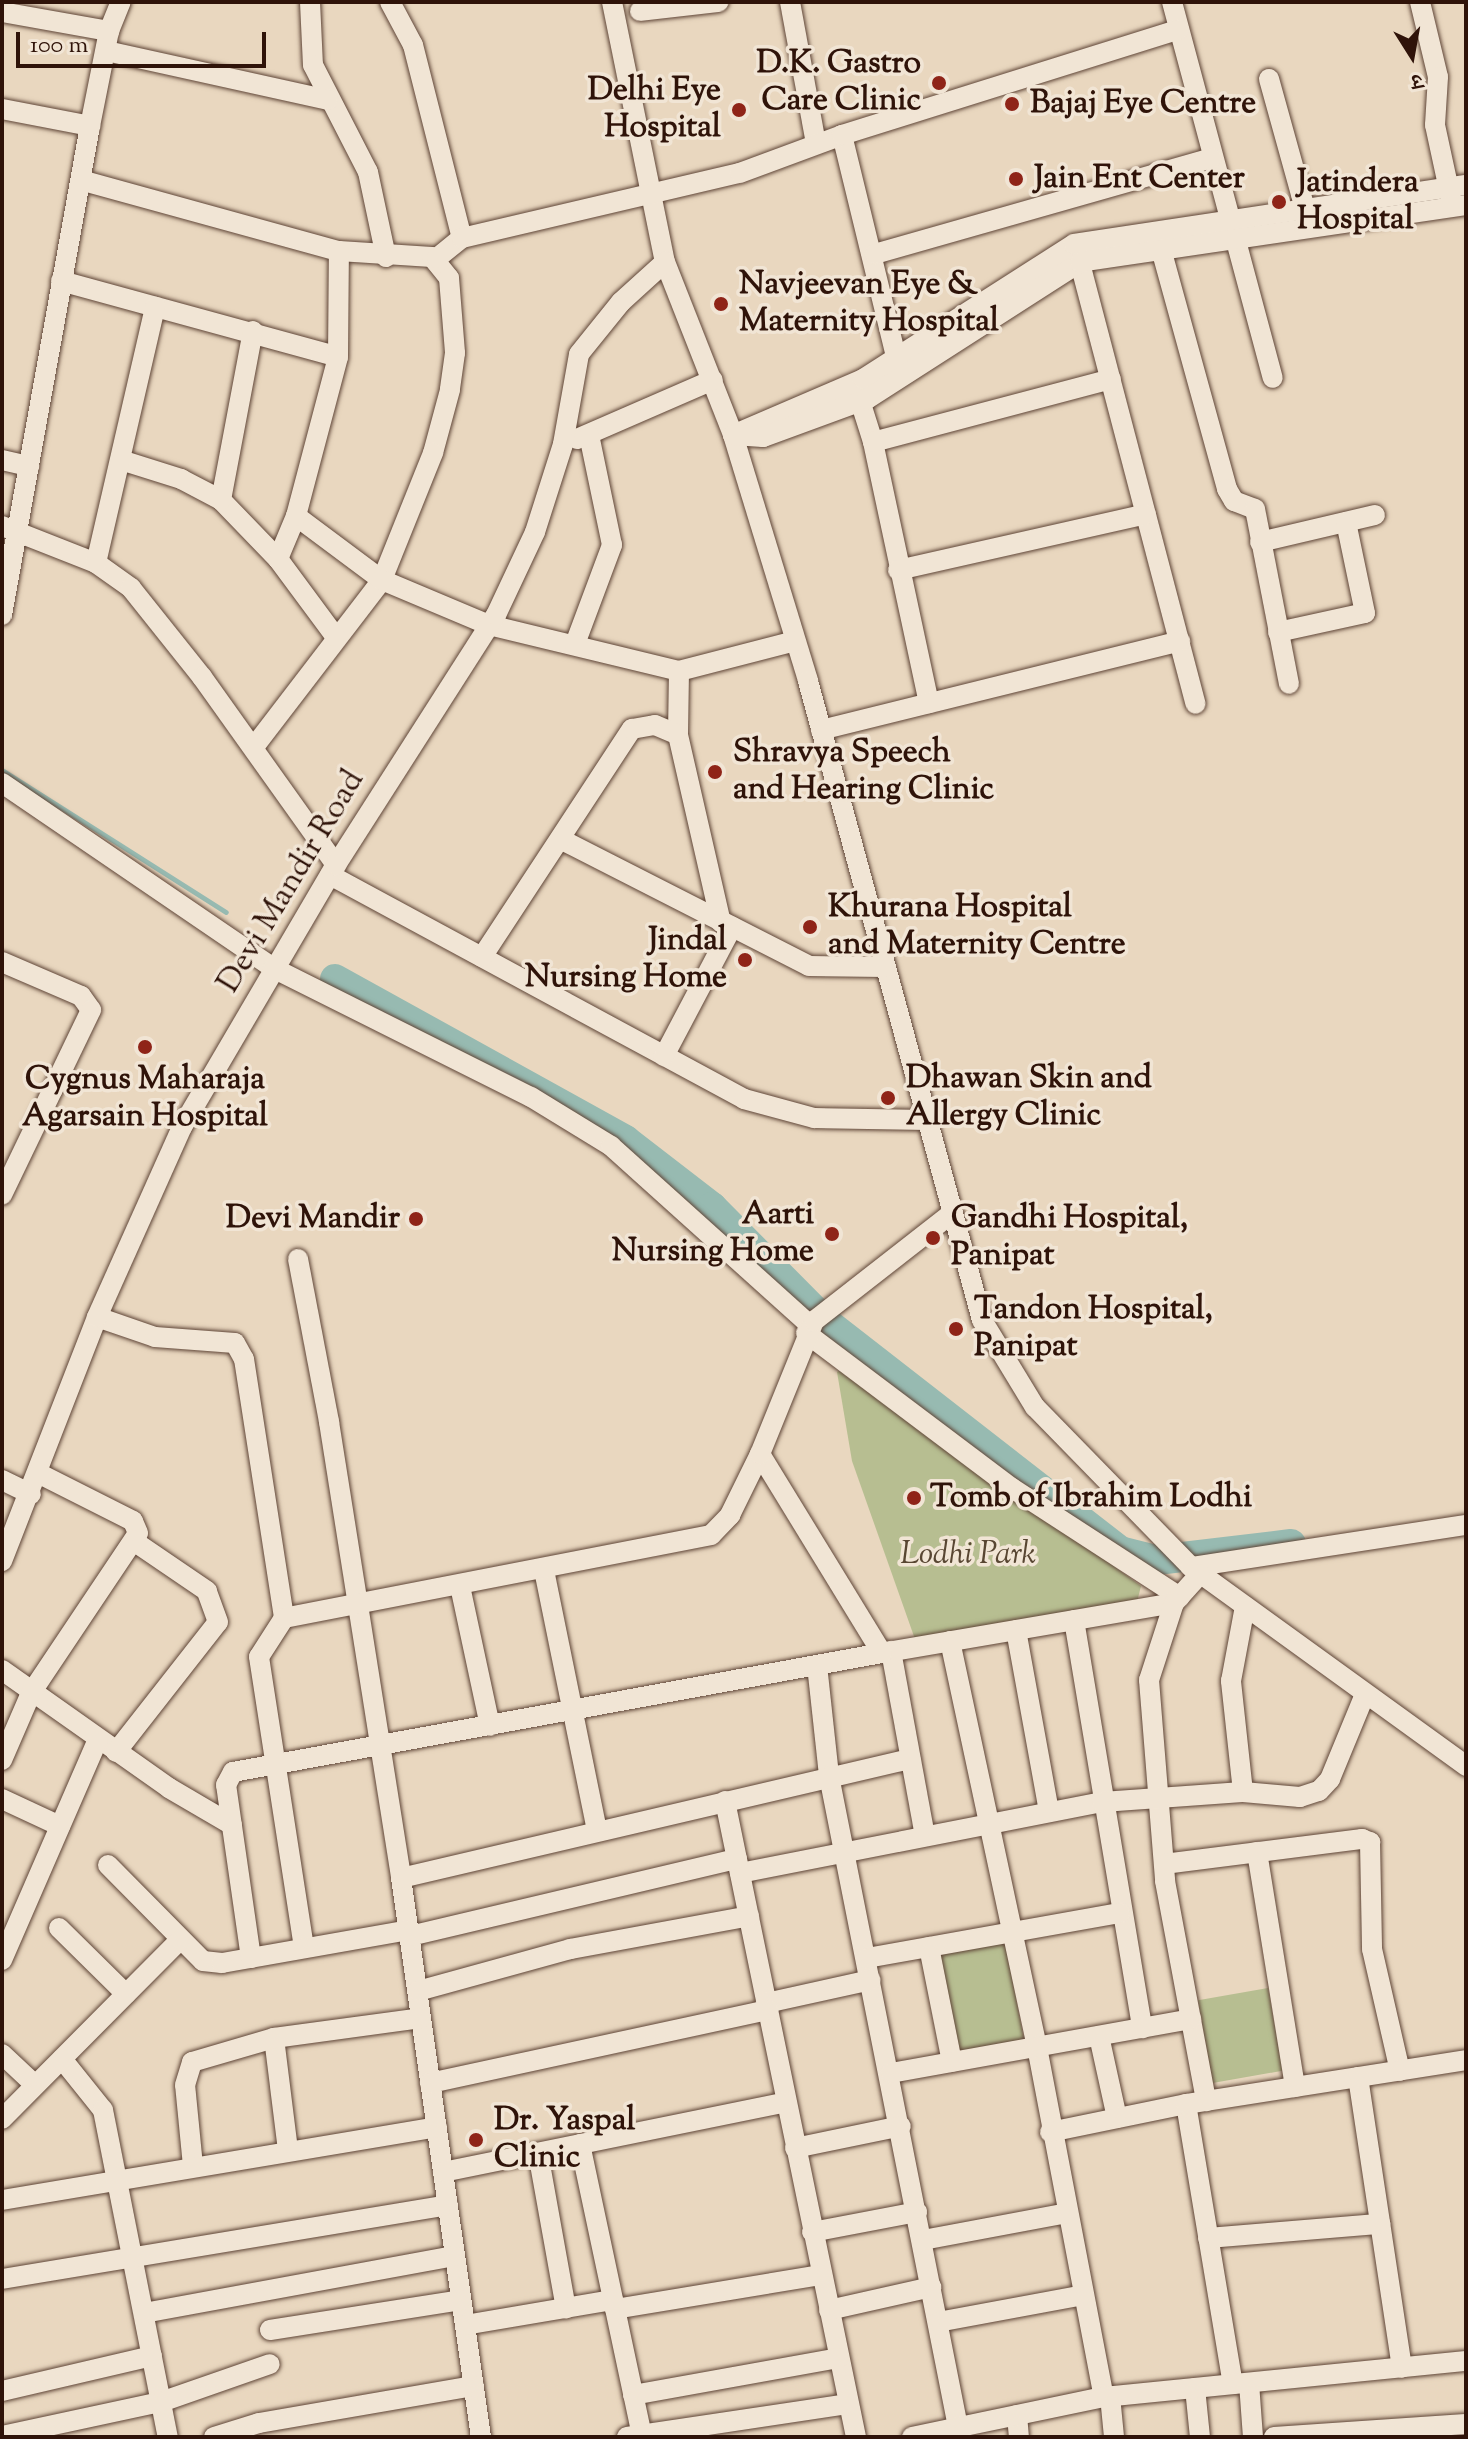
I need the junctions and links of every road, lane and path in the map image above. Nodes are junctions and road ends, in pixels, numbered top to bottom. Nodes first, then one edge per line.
1 (121, 2) edge
2 (310, 2) edge
3 (390, 2) edge
4 (718, 2) edge
5 (790, 2) edge
6 (1172, 2) edge
7 (1420, 2) edge
8 (640, 6) edge
9 (614, 10) edge
10 (2, 12) edge
11 (1178, 30) junction
12 (107, 41) junction
13 (1269, 79) dead end
14 (328, 100) junction
15 (2, 109) edge
16 (90, 126) junction
17 (842, 135) junction
18 (816, 144) junction
19 (1212, 158) junction
20 (84, 181) junction
21 (651, 191) junction
22 (1458, 196) edge
23 (1305, 209) junction
24 (1231, 229) junction
25 (462, 238) junction
26 (1161, 249) junction
27 (339, 251) junction
28 (1077, 253) junction
29 (875, 254) junction
30 (386, 257) junction
31 (437, 258) junction
32 (665, 262) junction
33 (61, 281) junction
34 (155, 307) junction
35 (253, 331) junction
36 (338, 357) junction
37 (899, 367) junction
38 (1273, 378) dead end
39 (1111, 379) junction
40 (713, 380) junction
41 (857, 392) junction
42 (589, 435) junction
43 (733, 435) junction
44 (873, 442) junction
45 (563, 444) junction
46 (2, 460) edge
47 (124, 461) junction
48 (29, 466) junction
49 (221, 500) junction
50 (1146, 514) junction
51 (1375, 515) dead end
52 (296, 516) junction
53 (1346, 522) junction
54 (10, 528) edge
55 (1260, 542) junction
56 (278, 559) junction
57 (96, 563) junction
58 (898, 570) junction
59 (382, 580) junction
60 (2, 615) edge
61 (489, 625) junction
62 (1278, 632) junction
63 (335, 636) junction
64 (795, 641) junction
65 (1180, 641) junction
66 (575, 644) junction
67 (679, 671) junction
68 (1289, 684) dead end
69 (929, 703) junction
70 (1196, 704) dead end
71 (821, 730) junction
72 (678, 735) junction
73 (254, 747) junction
74 (2, 783) edge
75 (562, 840) junction
76 (333, 870) junction
77 (727, 924) junction
78 (482, 957) junction
79 (2, 962) edge
80 (885, 967) junction
81 (273, 968) junction
82 (664, 1056) junction
83 (927, 1120) junction
84 (2, 1195) edge
85 (952, 1213) junction
86 (298, 1259) dead end
87 (97, 1317) junction
88 (810, 1327) junction
89 (760, 1454) junction
90 (38, 1473) junction
91 (2, 1480) edge
92 (31, 1494) junction
93 (1466, 1525) edge
94 (135, 1542) junction
95 (2, 1561) edge
96 (1194, 1569) junction
97 (544, 1570) junction
98 (460, 1586) junction
99 (1177, 1600) junction
100 (358, 1605) junction
101 (1245, 1606) junction
102 (284, 1618) junction
103 (1074, 1620) junction
104 (1016, 1630) junction
105 (950, 1641) junction
106 (886, 1652) junction
107 (817, 1665) junction
108 (2, 1670) edge
109 (31, 1693) junction
110 (1365, 1694) junction
111 (572, 1710) junction
112 (490, 1726) junction
113 (98, 1739) junction
114 (381, 1746) junction
115 (116, 1752) junction
116 (910, 1759) junction
117 (2, 1760) edge
118 (276, 1762) junction
119 (1466, 1766) edge
120 (829, 1776) junction
121 (1243, 1792) junction
122 (1159, 1796) junction
123 (2, 1799) edge
124 (725, 1801) junction
125 (1102, 1802) junction
126 (1049, 1812) junction
127 (989, 1824) junction
128 (232, 1825) junction
129 (60, 1826) junction
130 (597, 1831) junction
131 (925, 1836) junction
132 (844, 1851) junction
133 (1257, 1852) junction
134 (1164, 1864) junction
135 (108, 1865) dead end
136 (738, 1866) junction
137 (401, 1878) junction
138 (1120, 1913) junction
139 (749, 1916) junction
140 (59, 1928) dead end
141 (1012, 1932) junction
142 (409, 1933) junction
143 (180, 1940) junction
144 (304, 1947) junction
145 (929, 1947) junction
146 (251, 1958) junction
147 (867, 1958) junction
148 (2, 1960) edge
149 (871, 1980) junction
150 (418, 1991) junction
151 (126, 1994) junction
152 (767, 2006) junction
153 (421, 2018) junction
154 (1191, 2019) junction
155 (1142, 2028) junction
156 (1099, 2036) junction
157 (274, 2038) junction
158 (1037, 2047) junction
159 (2, 2054) edge
160 (62, 2059) junction
161 (1466, 2060) edge
162 (952, 2062) junction
163 (1400, 2071) junction
164 (891, 2073) junction
165 (1358, 2077) junction
166 (430, 2083) junction
167 (35, 2085) junction
168 (1295, 2087) junction
169 (786, 2102) junction
170 (1196, 2102) junction
171 (1117, 2118) junction
172 (2, 2119) edge
173 (901, 2126) junction
174 (437, 2127) junction
175 (1050, 2132) junction
176 (580, 2144) junction
177 (795, 2148) junction
178 (288, 2151) junction
179 (538, 2153) junction
180 (193, 2166) junction
181 (443, 2172) junction
182 (117, 2178) junction
183 (2, 2200) edge
184 (448, 2205) junction
185 (917, 2212) junction
186 (1067, 2213) junction
187 (1380, 2224) junction
188 (812, 2232) junction
189 (1208, 2238) junction
190 (923, 2240) junction
191 (455, 2256) junction
192 (132, 2257) junction
193 (821, 2275) junction
194 (2, 2279) edge
195 (931, 2287) junction
196 (1083, 2295) junction
197 (461, 2300) junction
198 (614, 2304) junction
199 (566, 2308) junction
200 (829, 2310) junction
201 (144, 2313) junction
202 (938, 2322) junction
203 (465, 2325) junction
204 (270, 2330) dead end
205 (152, 2356) junction
206 (839, 2358) junction
207 (1466, 2361) edge
208 (270, 2364) dead end
209 (1402, 2368) junction
210 (1241, 2383) junction
211 (474, 2386) junction
212 (1195, 2388) junction
213 (2, 2390) edge
214 (633, 2395) junction
215 (1107, 2396) junction
216 (161, 2402) junction
217 (849, 2404) junction
218 (1017, 2415) junction
219 (1466, 2424) edge
220 (958, 2427) junction
221 (44, 2432) edge
222 (2, 2436) edge
223 (635, 2436) edge
224 (925, 2436) edge
225 (168, 2437) edge
226 (214, 2437) edge
227 (481, 2437) edge
228 (856, 2437) edge
229 (1019, 2437) edge
230 (1114, 2437) edge
231 (1200, 2437) edge
232 (1253, 2437) edge
233 (1274, 2437) edge

1 - 12 street
2 - 14 street
3 - 25 street
4 - 8 street
5 - 18 street
6 - 11 street
7 - 22 street
8 - 9 street
9 - 21 street
10 - 12 street
11 - 17 street
11 - 19 street
12 - 14 street
12 - 16 street
13 - 23 street
14 - 30 street
15 - 16 street
16 - 20 street
17 - 18 street
17 - 29 street
18 - 21 street
19 - 24 street
19 - 29 street
20 - 27 street
20 - 33 street
21 - 25 street
21 - 32 street
22 - 23 street
22 - 24 street
23 - 24 street
24 - 26 street
24 - 28 street
24 - 38 street
25 - 31 street
26 - 28 street
26 - 55 street
27 - 30 street
27 - 36 street
28 - 37 street
28 - 39 street
29 - 37 street
30 - 31 street
31 - 59 street
32 - 40 street
32 - 45 street, Devi Mandir Road
33 - 34 street
33 - 48 street
34 - 35 street
34 - 47 street
35 - 36 street
35 - 49 street
36 - 52 street
37 - 41 street
39 - 44 street
39 - 50 street
40 - 42 street
40 - 43 street
41 - 43 street
41 - 44 street
42 - 45 street
42 - 66 street
43 - 64 street
44 - 58 street
45 - 61 street, Devi Mandir Road
46 - 48 street
47 - 49 street
47 - 57 street
48 - 54 street
49 - 56 street
50 - 58 street
50 - 65 street
51 - 53 street
52 - 56 street
52 - 59 street
53 - 55 street
53 - 62 street
54 - 57 street
54 - 60 street
55 - 62 street
56 - 63 street
57 - 73 street
58 - 69 street
59 - 61 street
59 - 63 street
61 - 66 street
61 - 76 street, Devi Mandir Road
62 - 68 street
63 - 73 street
64 - 67 street
64 - 71 street
65 - 69 street
65 - 70 street
66 - 67 street
67 - 72 street
69 - 71 street
71 - 80 street
72 - 75 street
72 - 77 street
73 - 76 street
74 - 81 street
75 - 77 street
75 - 78 street
76 - 78 street
76 - 81 street, Devi Mandir Road
77 - 80 street
77 - 82 street
78 - 82 street
79 - 84 street
80 - 83 street
81 - 87 street, Devi Mandir Road
81 - 88 street
82 - 83 street
83 - 85 street
85 - 88 street
85 - 96 street
86 - 100 street
87 - 90 street, Devi Mandir Road
87 - 102 street
88 - 89 street
88 - 99 street
89 - 97 street
89 - 106 street
90 - 92 street, Devi Mandir Road
90 - 94 street
91 - 92 street
92 - 95 street, Devi Mandir Road
93 - 96 street
94 - 109 street
94 - 115 street
96 - 99 street
96 - 101 street
97 - 98 street
97 - 111 street
98 - 100 street
98 - 112 street
99 - 103 street
99 - 122 street
100 - 102 street
100 - 114 street
101 - 110 street
101 - 121 street
102 - 118 street
103 - 104 street
103 - 125 street
104 - 105 street
104 - 126 street
105 - 106 street
105 - 127 street
106 - 107 street
106 - 116 street
107 - 111 street
107 - 120 street
108 - 109 street
109 - 113 street
109 - 117 street
110 - 119 street
110 - 121 street
111 - 112 street
111 - 130 street
112 - 114 street
113 - 115 street
113 - 129 street
114 - 118 street
114 - 137 street
115 - 128 street
116 - 120 street
116 - 131 street
118 - 128 street
118 - 144 street
120 - 124 street
120 - 132 street
121 - 122 street
122 - 125 street
122 - 134 street
123 - 129 street
124 - 130 street
124 - 136 street
125 - 126 street
125 - 138 street
126 - 127 street
127 - 131 street
127 - 141 street
128 - 146 street
129 - 148 street
130 - 137 street
131 - 132 street
132 - 136 street
132 - 147 street
133 - 134 street
133 - 163 street
133 - 168 street
134 - 154 street
135 - 143 street
136 - 139 street
136 - 142 street
137 - 142 street
138 - 141 street
138 - 155 street
139 - 150 street
139 - 152 street
140 - 151 street
141 - 145 street
141 - 158 street
142 - 144 street
142 - 150 street
143 - 146 street
143 - 151 street
144 - 146 street
145 - 147 street
145 - 162 street
147 - 149 street
149 - 152 street
149 - 164 street
150 - 153 street
151 - 160 street
152 - 166 street
152 - 169 street
153 - 157 street
153 - 166 street
154 - 155 street
154 - 170 street
155 - 156 street
156 - 158 street
156 - 171 street
157 - 178 street
157 - 180 street
158 - 162 street
158 - 175 street
159 - 167 street
160 - 167 street
160 - 182 street
161 - 163 street
162 - 164 street
163 - 165 street
164 - 173 street
165 - 168 street
165 - 187 street
166 - 174 street
167 - 172 street
168 - 170 street
169 - 176 street
169 - 177 street
170 - 171 street
170 - 189 street
171 - 175 street
173 - 177 street
173 - 185 street
174 - 178 street
174 - 181 street
175 - 186 street
176 - 179 street
176 - 198 street
177 - 188 street
178 - 180 street
179 - 181 street
179 - 199 street
180 - 182 street
181 - 184 street
182 - 183 street
182 - 192 street
184 - 191 street
184 - 192 street
185 - 188 street
185 - 190 street
186 - 190 street
186 - 196 street
187 - 189 street
187 - 209 street
188 - 193 street
189 - 210 street
190 - 195 street
191 - 197 street
191 - 201 street
192 - 194 street
192 - 201 street
193 - 198 street
193 - 200 street
195 - 200 street
195 - 202 street
196 - 202 street
196 - 215 street
197 - 203 street
197 - 204 street
198 - 199 street
198 - 214 street
199 - 203 street
200 - 206 street
201 - 205 street
202 - 220 street
203 - 211 street
205 - 213 street
205 - 216 street
206 - 214 street
206 - 217 street
207 - 209 street
208 - 216 street
209 - 210 street
210 - 212 street
210 - 232 street
211 - 226 street
211 - 227 street
212 - 215 street
212 - 231 street
214 - 223 street
215 - 218 street
215 - 230 street
216 - 221 street
216 - 225 street
217 - 223 street
217 - 228 street
218 - 220 street
218 - 229 street
219 - 233 street
220 - 224 street
221 - 222 street

